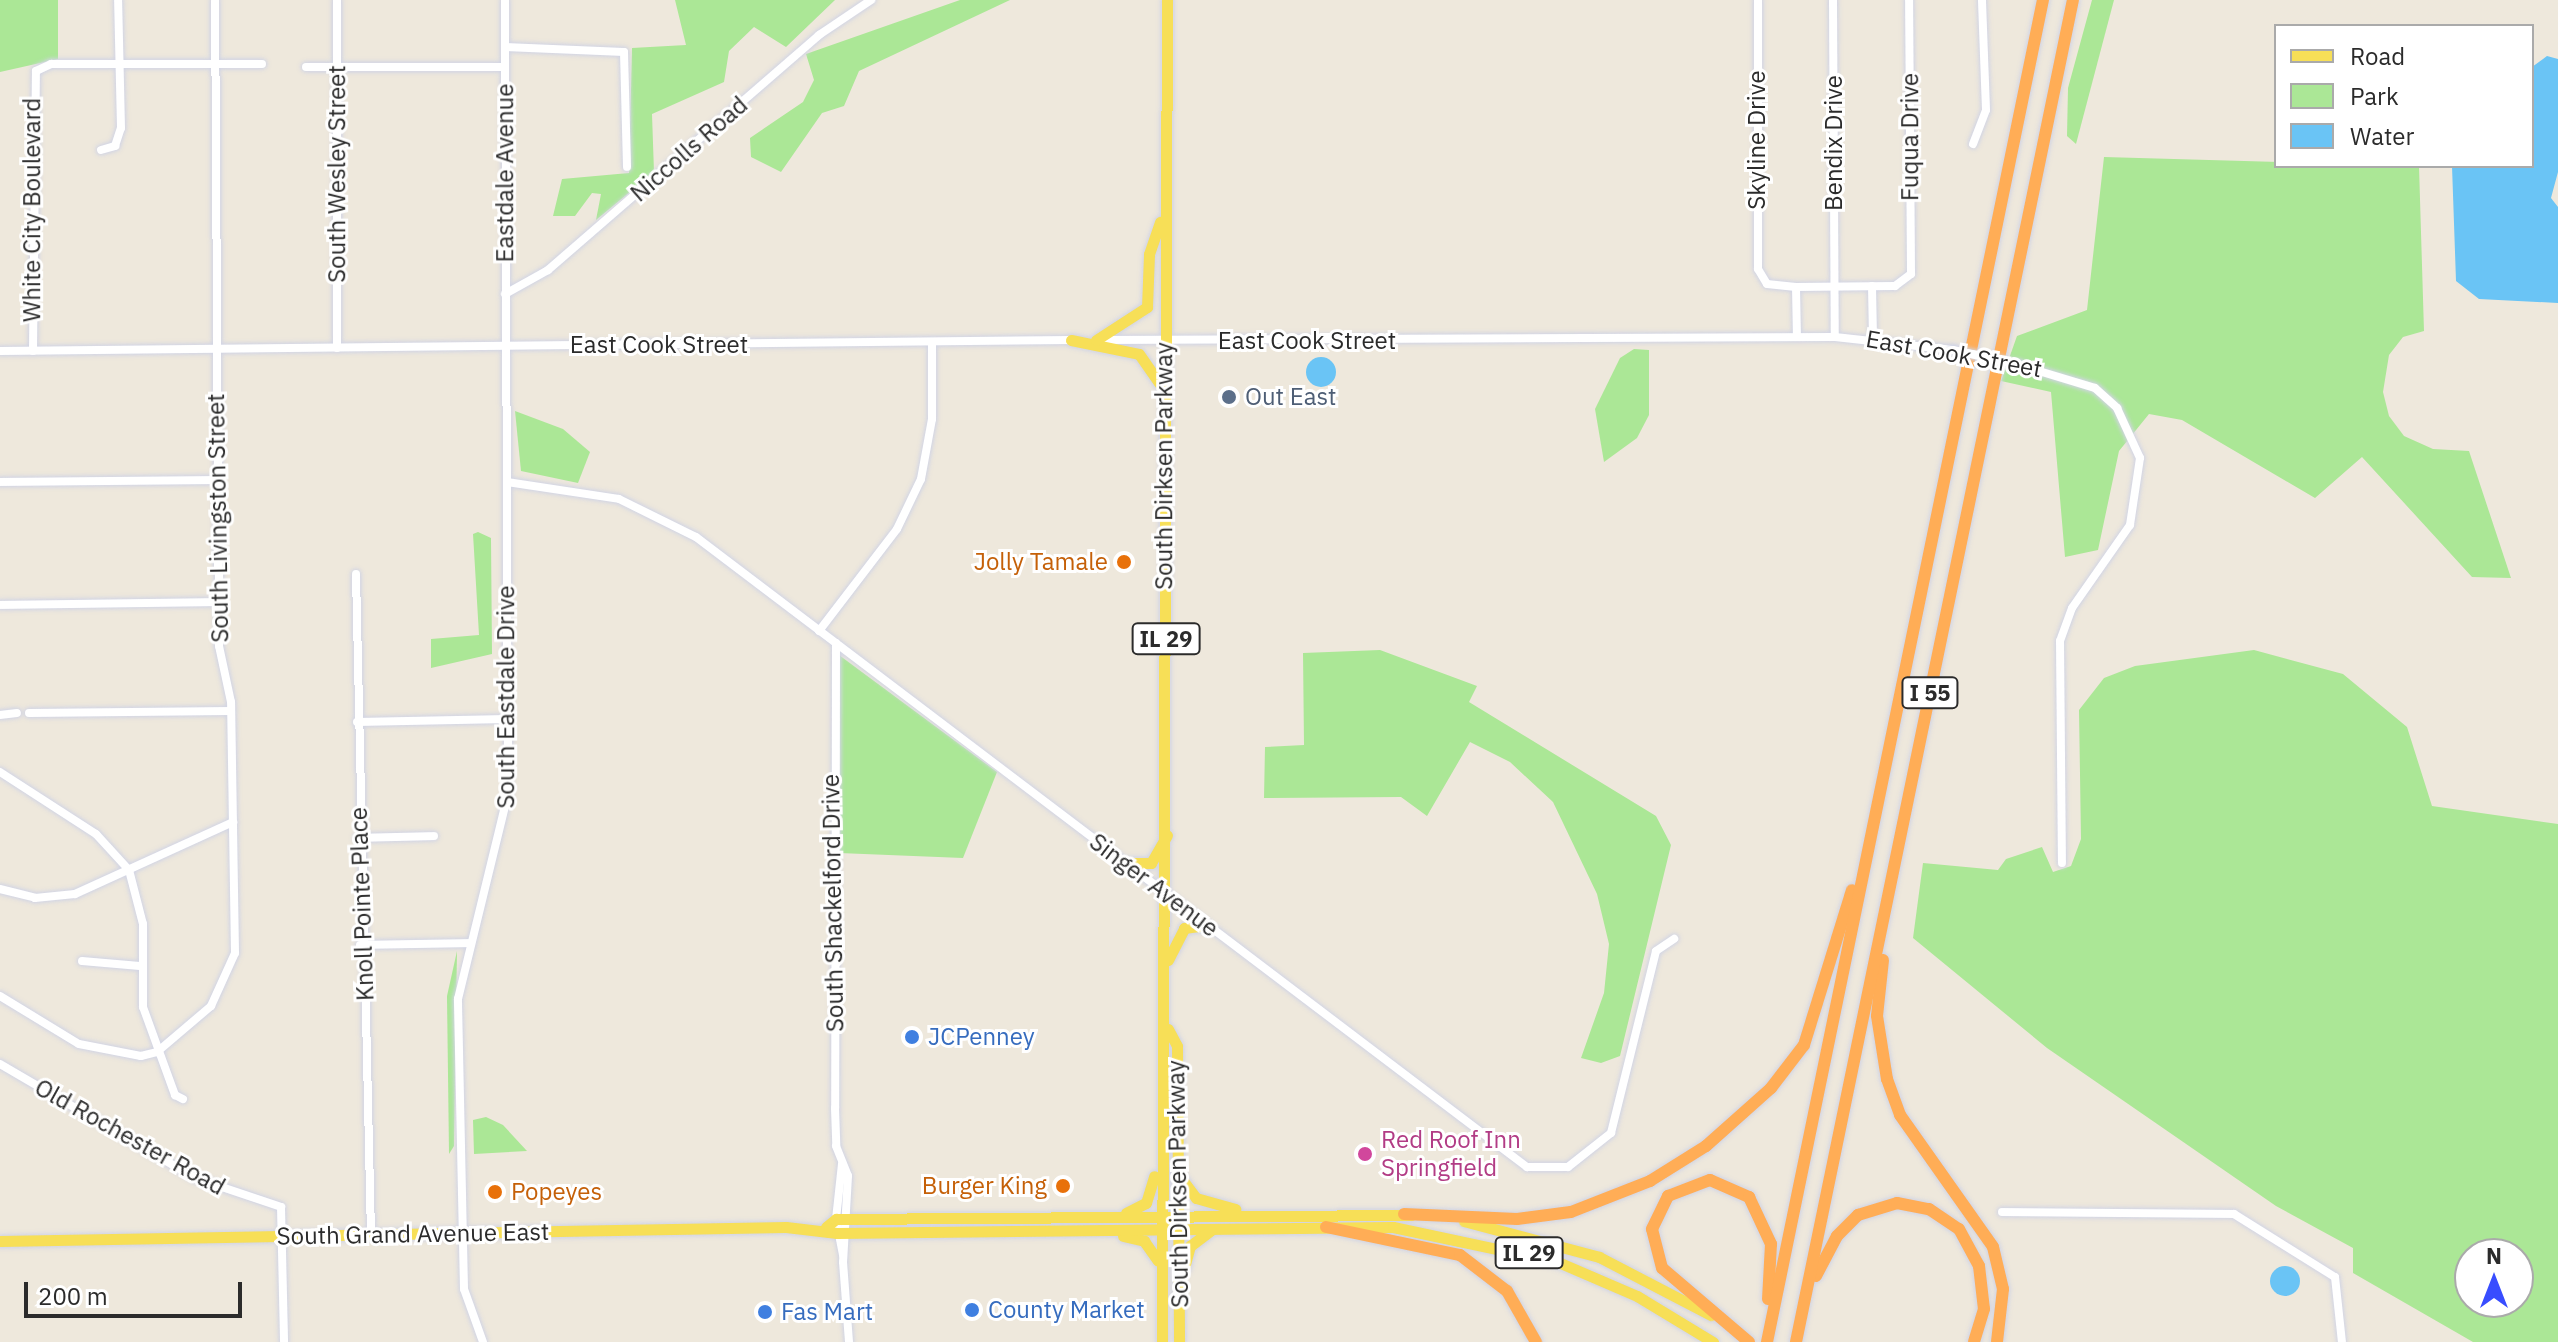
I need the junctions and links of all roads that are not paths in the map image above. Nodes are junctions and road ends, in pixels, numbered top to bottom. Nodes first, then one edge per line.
1 (118, 0) edge
2 (215, 0) edge
3 (337, 0) edge
4 (505, 0) edge
5 (871, 0) edge
6 (1167, 0) edge
7 (1758, 0) edge
8 (1833, 0) edge
9 (1909, 0) edge
10 (1982, 0) edge
11 (2043, 0) edge
12 (2075, 0) edge
13 (505, 47) junction
14 (215, 64) junction
15 (262, 64) dead end
16 (119, 65) junction
17 (306, 67) dead end
18 (337, 67) junction
19 (505, 67) junction
20 (1973, 144) dead end
21 (101, 150) dead end
22 (627, 167) dead end
23 (1163, 214) junction
24 (1835, 286) junction
25 (1872, 286) junction
26 (1796, 287) junction
27 (505, 294) junction
28 (1797, 337) junction
29 (1835, 337) junction
30 (1873, 337) junction
31 (1071, 340) junction
32 (1096, 340) junction
33 (1164, 340) junction
34 (932, 344) junction
35 (506, 346) junction
36 (337, 348) junction
37 (216, 349) junction
38 (0, 351) edge
39 (33, 351) junction
40 (1164, 391) junction
41 (217, 480) junction
42 (0, 482) edge
43 (507, 482) junction
44 (356, 574) dead end
45 (218, 602) junction
46 (0, 605) edge
47 (819, 631) junction
48 (836, 643) junction
49 (231, 711) junction
50 (17, 713) dead end
51 (29, 713) dead end
52 (0, 715) edge
53 (508, 719) junction
54 (357, 722) junction
55 (0, 772) edge
56 (1882, 783) junction
57 (233, 822) junction
58 (1167, 835) junction
59 (434, 836) dead end
60 (358, 838) junction
61 (1896, 858) junction
62 (1125, 863) junction
63 (2062, 863) dead end
64 (129, 870) junction
65 (0, 889) edge
66 (1167, 894) junction
67 (1206, 925) junction
68 (1674, 939) dead end
69 (471, 943) junction
70 (360, 945) junction
71 (82, 961) dead end
72 (1167, 964) junction
73 (140, 966) junction
74 (0, 996) edge
75 (1168, 1029) junction
76 (157, 1052) junction
77 (0, 1064) edge
78 (183, 1099) dead end
79 (1160, 1147) junction
80 (1178, 1173) junction
81 (2002, 1212) dead end
82 (1267, 1214) junction
83 (1404, 1214) junction
84 (1178, 1215) junction
85 (1110, 1216) junction
86 (1160, 1216) junction
87 (839, 1226) junction
88 (1326, 1227) junction
89 (1161, 1229) junction
90 (1178, 1229) junction
91 (1214, 1229) junction
92 (1060, 1230) junction
93 (464, 1233) junction
94 (371, 1234) junction
95 (283, 1236) junction
96 (0, 1241) edge
97 (1161, 1268) junction
98 (1179, 1292) junction
99 (1717, 1318) junction
100 (1801, 1321) junction
101 (1767, 1322) junction
102 (284, 1342) edge
103 (483, 1342) edge
104 (849, 1342) edge
105 (1162, 1342) edge
106 (1179, 1342) edge
107 (1536, 1342) edge
108 (1713, 1342) edge
109 (1749, 1342) edge
110 (1765, 1342) edge
111 (1796, 1342) edge
112 (1974, 1342) edge
113 (1997, 1342) edge
114 (2342, 1342) edge

1 - 16 street
2 - 14 street, South Livingston Street
3 - 18 street, South Wesley Street
4 - 13 street, Eastdale Avenue
5 - 27 street, Niccolls Road
6 - 23 main road, South Dirksen Parkway / IL 29
7 - 26 street, Skyline Drive
8 - 24 street, Bendix Drive
9 - 25 street, Fuqua Drive
10 - 20 street
11 - 56 highway, I 55
12 - 61 highway, I 55
13 - 19 street, Eastdale Avenue
13 - 22 street
14 - 15 street
14 - 16 street
14 - 37 street, South Livingston Street
16 - 21 street
16 - 39 street, White City Boulevard
17 - 18 street
18 - 19 street
18 - 36 street, South Wesley Street
19 - 27 street, Eastdale Avenue
23 - 32 main road
23 - 33 main road, South Dirksen Parkway / IL 29
24 - 25 street
24 - 26 street
24 - 29 street, Bendix Drive
25 - 30 street
26 - 28 street
27 - 35 street, Eastdale Avenue
28 - 29 street, East Cook Street
28 - 33 street, East Cook Street
29 - 30 street, East Cook Street
30 - 63 street, East Cook Street, bridge
31 - 32 street, East Cook Street
31 - 34 street, East Cook Street
31 - 40 main road
32 - 33 street, East Cook Street
33 - 40 main road, South Dirksen Parkway / IL 29
34 - 35 street, East Cook Street
34 - 47 street
35 - 36 street, East Cook Street
35 - 43 street, South Eastdale Drive
36 - 37 street, East Cook Street
37 - 39 street, East Cook Street
37 - 41 street, South Livingston Street
38 - 39 street, East Cook Street
40 - 58 main road, South Dirksen Parkway / IL 29
41 - 42 street
41 - 45 street, South Livingston Street
43 - 47 street, Singer Avenue
43 - 53 street, South Eastdale Drive
44 - 54 street, Knoll Pointe Place
45 - 46 street
45 - 49 street, South Livingston Street
47 - 48 street, Singer Avenue
48 - 62 street, Singer Avenue
48 - 87 street, South Shackelford Drive
49 - 51 street
49 - 57 street, South Livingston Street
50 - 52 street
53 - 54 street
53 - 69 street, South Eastdale Drive
54 - 60 street, Knoll Pointe Place
55 - 64 street
56 - 83 highway
56 - 101 highway, I 55
57 - 64 street
57 - 76 street, South Livingston Street
58 - 62 main road
58 - 66 main road, South Dirksen Parkway / IL 29
59 - 60 street
60 - 70 street, Knoll Pointe Place
61 - 100 highway, I 55
61 - 113 highway
62 - 66 street, Singer Avenue
64 - 65 street
64 - 73 street
66 - 67 street, Singer Avenue
66 - 72 main road, South Dirksen Parkway / IL 29
67 - 68 street, Singer Avenue
67 - 72 main road
69 - 70 street
69 - 93 street, South Eastdale Drive
70 - 94 street, Knoll Pointe Place
71 - 73 street
72 - 75 main road, South Dirksen Parkway / IL 29
73 - 76 street
74 - 76 street
75 - 79 main road, South Dirksen Parkway / IL 29
75 - 80 main road, South Dirksen Parkway / IL 29
76 - 78 street
77 - 95 street, Old Rochester Road
79 - 85 main road
79 - 86 main road, South Dirksen Parkway / IL 29
80 - 82 main road, IL 29
80 - 84 main road, South Dirksen Parkway / IL 29
81 - 114 street
82 - 83 main road, IL 29
82 - 84 main road, South Grand Avenue East
83 - 99 main road, IL 29
84 - 86 main road, South Grand Avenue East
84 - 90 main road, South Dirksen Parkway / IL 29
85 - 86 main road, South Grand Avenue East
85 - 87 main road, South Grand Avenue East
86 - 89 main road, South Dirksen Parkway / IL 29
87 - 92 main road, South Grand Avenue East
87 - 93 main road, South Grand Avenue East
87 - 104 street, South Shackelford Drive
88 - 91 main road, IL 29
88 - 107 highway
88 - 108 main road, IL 29
89 - 90 main road, IL 29
89 - 92 main road, South Grand Avenue East
89 - 97 main road, South Dirksen Parkway
90 - 91 main road, IL 29
90 - 98 main road, South Dirksen Parkway
91 - 98 main road
92 - 97 main road
93 - 94 main road, South Grand Avenue East
93 - 103 street
94 - 95 main road, South Grand Avenue East
95 - 96 main road, South Grand Avenue East
95 - 102 street
97 - 105 main road, South Dirksen Parkway
98 - 106 main road, South Dirksen Parkway
99 - 101 highway
99 - 109 highway, IL 29
100 - 111 highway, I 55
100 - 112 highway
101 - 110 highway

